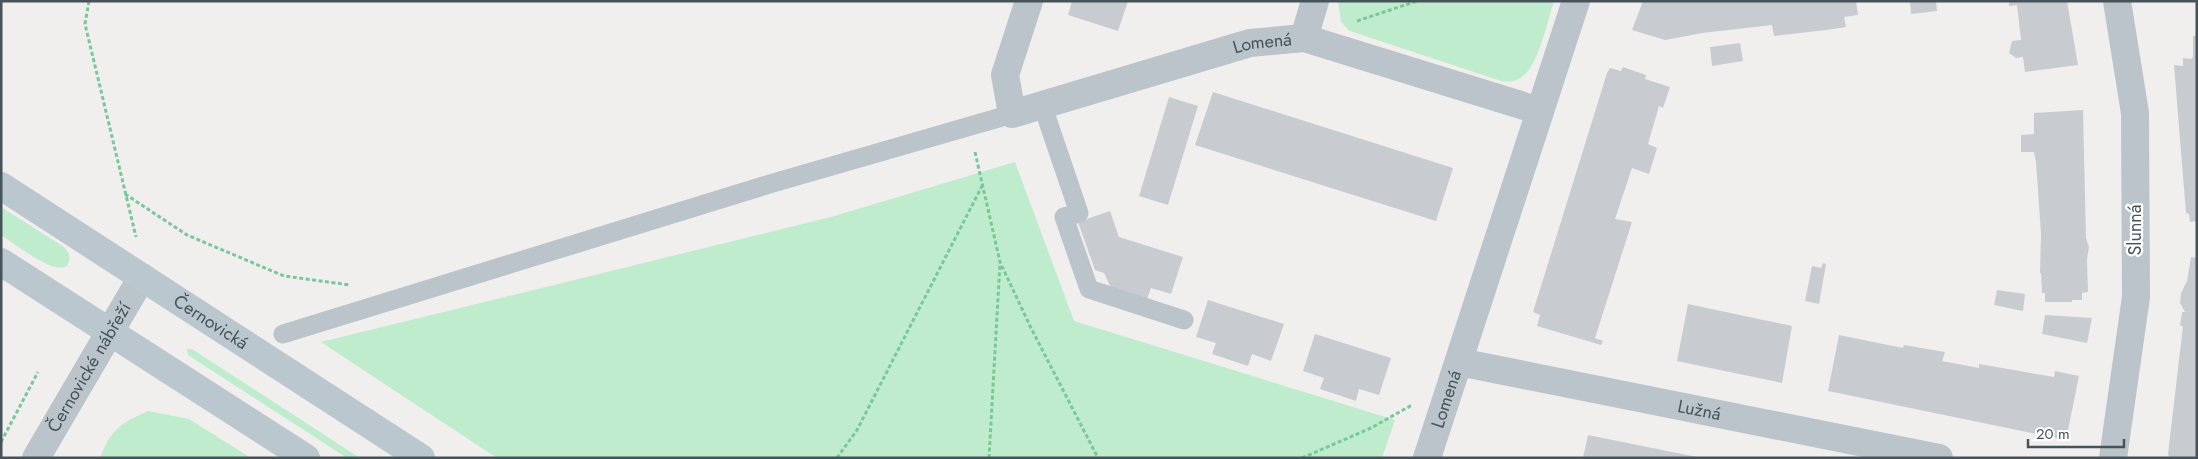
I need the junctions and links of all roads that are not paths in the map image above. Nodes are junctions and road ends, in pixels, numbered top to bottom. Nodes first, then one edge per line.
1 (1029, 1) edge
2 (1315, 1) edge
3 (1576, 1) edge
4 (2117, 1) edge
5 (1304, 38) junction
6 (1042, 104) junction
7 (1540, 111) junction
8 (1012, 114) junction
9 (1, 186) edge
10 (1, 262) edge
11 (142, 277) junction
12 (1184, 320) dead end
13 (111, 332) junction
14 (283, 334) dead end
15 (1455, 372) junction
16 (36, 458) edge
17 (306, 458) edge
18 (421, 458) edge
19 (1427, 458) edge
20 (1939, 458) edge
21 (2113, 458) edge

1 - 8 street
2 - 5 street
3 - 7 street, Lomená
4 - 21 street, Slunná
5 - 6 street, Lomená
5 - 7 street, Lomená
6 - 8 street, Lomená
6 - 12 lane
7 - 15 street, Lomená
8 - 14 lane
9 - 11 main road, Černovická
10 - 13 main road
11 - 13 street, Černovické nábřeží
11 - 18 main road, Černovická
13 - 16 street, Černovické nábřeží
13 - 17 main road
15 - 19 street, Lomená
15 - 20 street, Lužná

